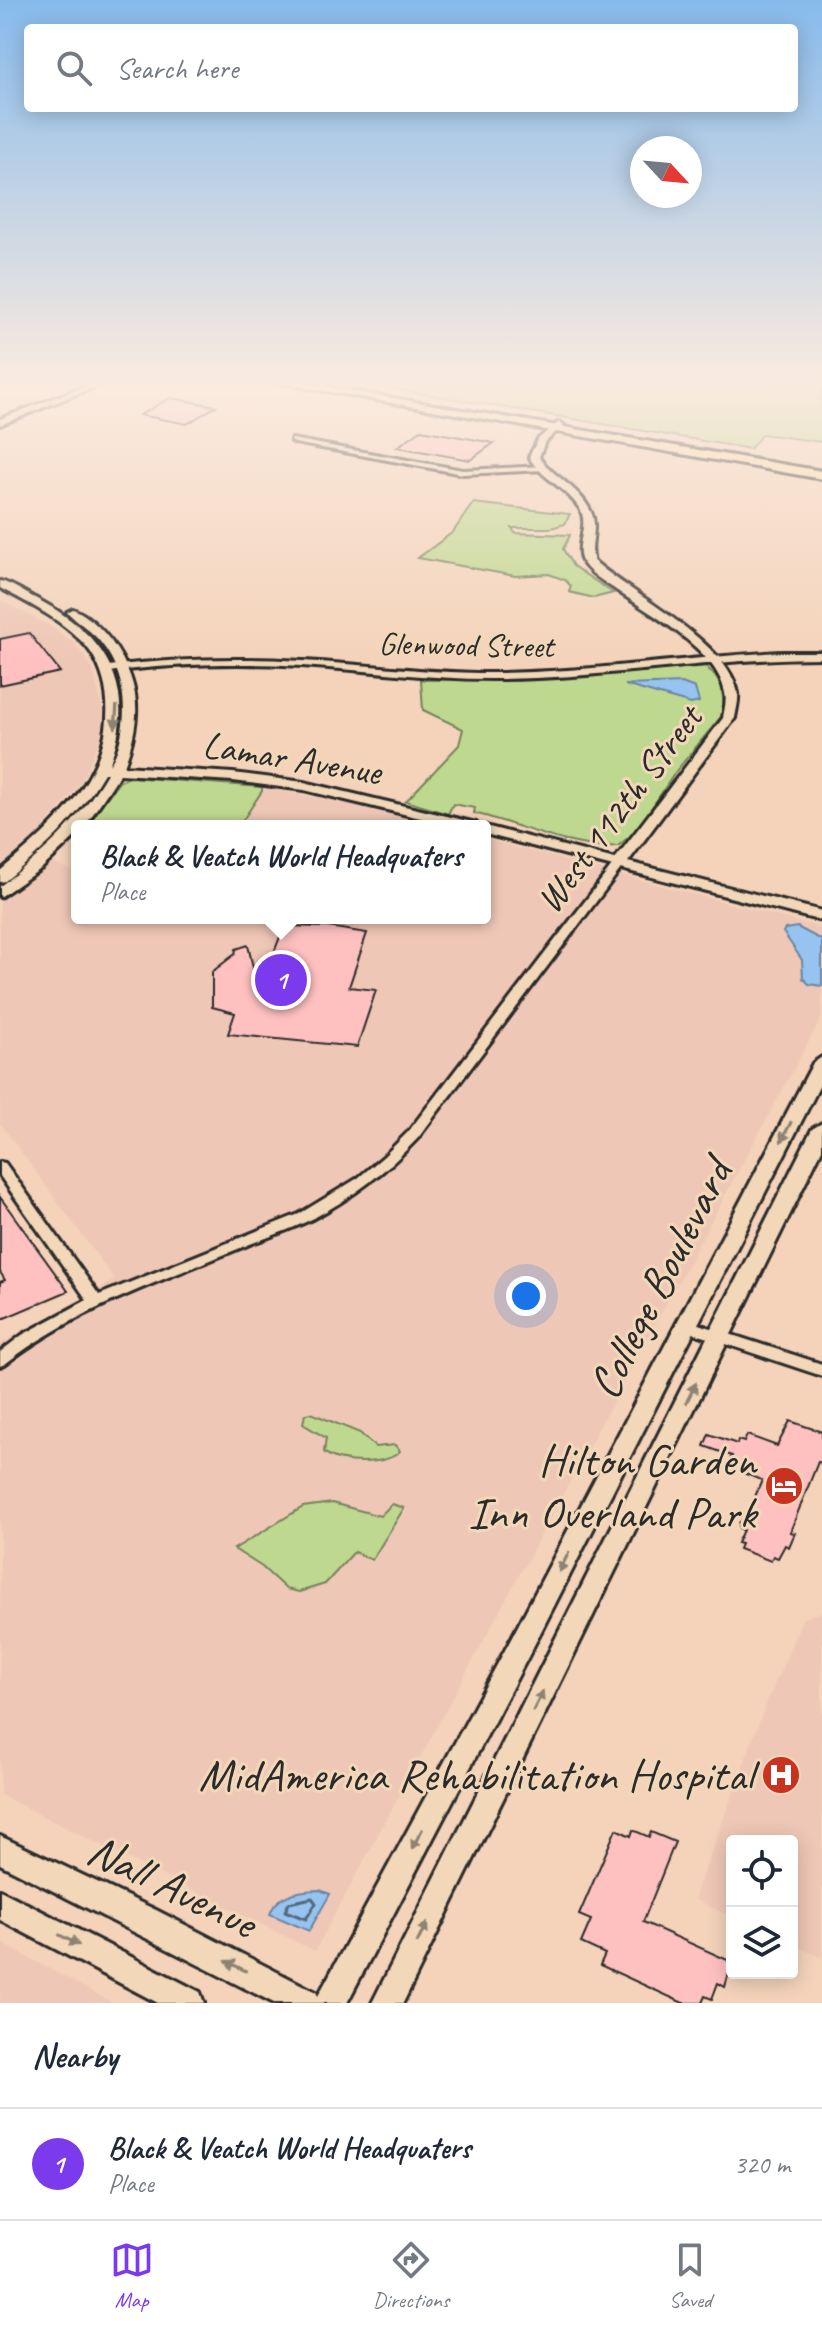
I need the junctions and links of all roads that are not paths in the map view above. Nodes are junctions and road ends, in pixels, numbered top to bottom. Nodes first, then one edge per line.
1 (550, 472) edge
2 (0, 576) edge
3 (0, 584) edge
4 (822, 655) edge
5 (711, 659) junction
6 (123, 667) junction
7 (108, 669) junction
8 (101, 769) junction
9 (117, 770) junction
10 (83, 820) edge
11 (446, 820) edge
12 (491, 832) edge
13 (71, 833) edge
14 (619, 864) junction
15 (0, 878) edge
16 (0, 893) edge
17 (822, 916) edge
18 (822, 1063) edge
19 (822, 1129) edge
20 (0, 1166) edge
21 (96, 1302) junction
22 (686, 1325) junction
23 (719, 1337) junction
24 (0, 1360) edge
25 (822, 1370) edge
26 (0, 1849) edge
27 (0, 1904) edge
28 (189, 2003) edge
29 (305, 2003) edge
30 (330, 2003) edge
31 (387, 2003) edge

1 - 5 street, West 112th Street
2 - 6 street
3 - 7 street
4 - 5 street, Glenwood Street
5 - 6 street, Glenwood Street
5 - 14 street, West 112th Street
6 - 7 street, Glenwood Street
6 - 9 street
7 -> 8 street
8 - 9 street, Lamar Avenue
8 - 15 street
9 - 10 street
9 - 11 street, Lamar Avenue
12 - 14 street
13 - 16 street
14 - 17 street
14 - 21 street, West 112th Street
18 -> 22 main road, College Boulevard
19 - 23 main road, College Boulevard
20 - 21 street
21 - 24 street, West 112th Street
22 - 23 street
22 -> 30 main road, College Boulevard
23 - 25 street
31 -> 23 main road, College Boulevard
29 -> 26 main road, Nall Avenue
27 -> 28 main road

